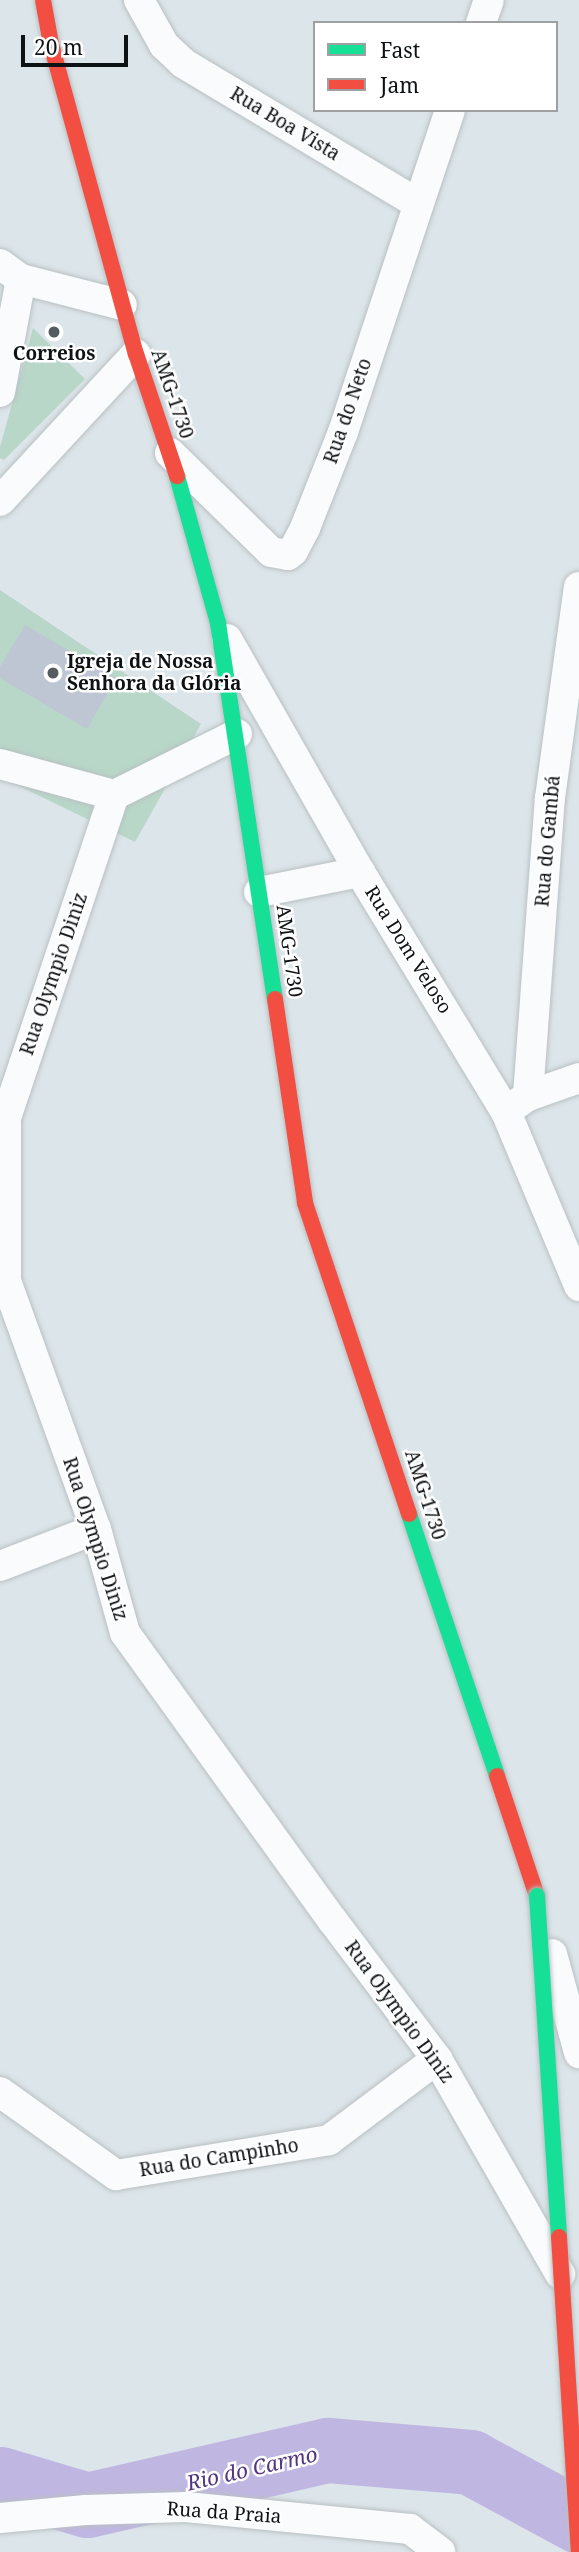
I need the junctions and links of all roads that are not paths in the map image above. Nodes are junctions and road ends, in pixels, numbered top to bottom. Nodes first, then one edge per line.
1 (43, 0) edge
2 (139, 0) edge
3 (489, 0) edge
4 (482, 21) edge
5 (449, 112) edge
6 (416, 203) junction
7 (11, 272) edge
8 (122, 305) junction
9 (136, 354) junction
10 (0, 392) edge
11 (170, 453) junction
12 (0, 500) edge
13 (579, 587) edge
14 (218, 623) junction
15 (237, 734) junction
16 (0, 764) edge
17 (114, 795) junction
18 (360, 872) junction
19 (260, 891) junction
20 (579, 1078) edge
21 (517, 1104) junction
22 (3, 1107) edge
23 (579, 1286) edge
24 (96, 1529) junction
25 (0, 1566) edge
26 (537, 1896) junction
27 (579, 2053) edge
28 (438, 2059) junction
29 (0, 2092) edge
30 (579, 2308) edge
31 (0, 2518) edge
32 (579, 2551) edge
33 (439, 2552) edge

1 - 8 main road, AMG-1730
2 - 6 street, Rua Boa Vista
3 - 4 street
5 - 6 street, Rua do Neto
6 - 11 street, Rua do Neto
7 - 8 street
7 - 10 street
8 - 9 main road, AMG-1730
9 - 11 main road, AMG-1730
9 - 12 street
11 - 14 main road, AMG-1730
13 - 21 street, Rua do Gambá
14 - 15 main road, AMG-1730
14 - 18 street, Rua Dom Veloso
15 - 17 street
15 - 19 main road, AMG-1730
16 - 17 street
17 - 22 street, Rua Olympio Diniz
18 - 19 street
18 - 21 street, Rua Dom Veloso
19 - 26 main road, AMG-1730
20 - 21 street
21 - 23 street, Rua Dom Veloso
22 - 24 street, Rua Olympio Diniz
24 - 25 street
24 - 28 street, Rua Olympio Diniz
26 - 27 street
26 - 32 main road, AMG-1730, bridge
28 - 29 street, Rua do Campinho
28 - 30 street, Rua Olympio Diniz
31 - 33 street, Rua da Praia

